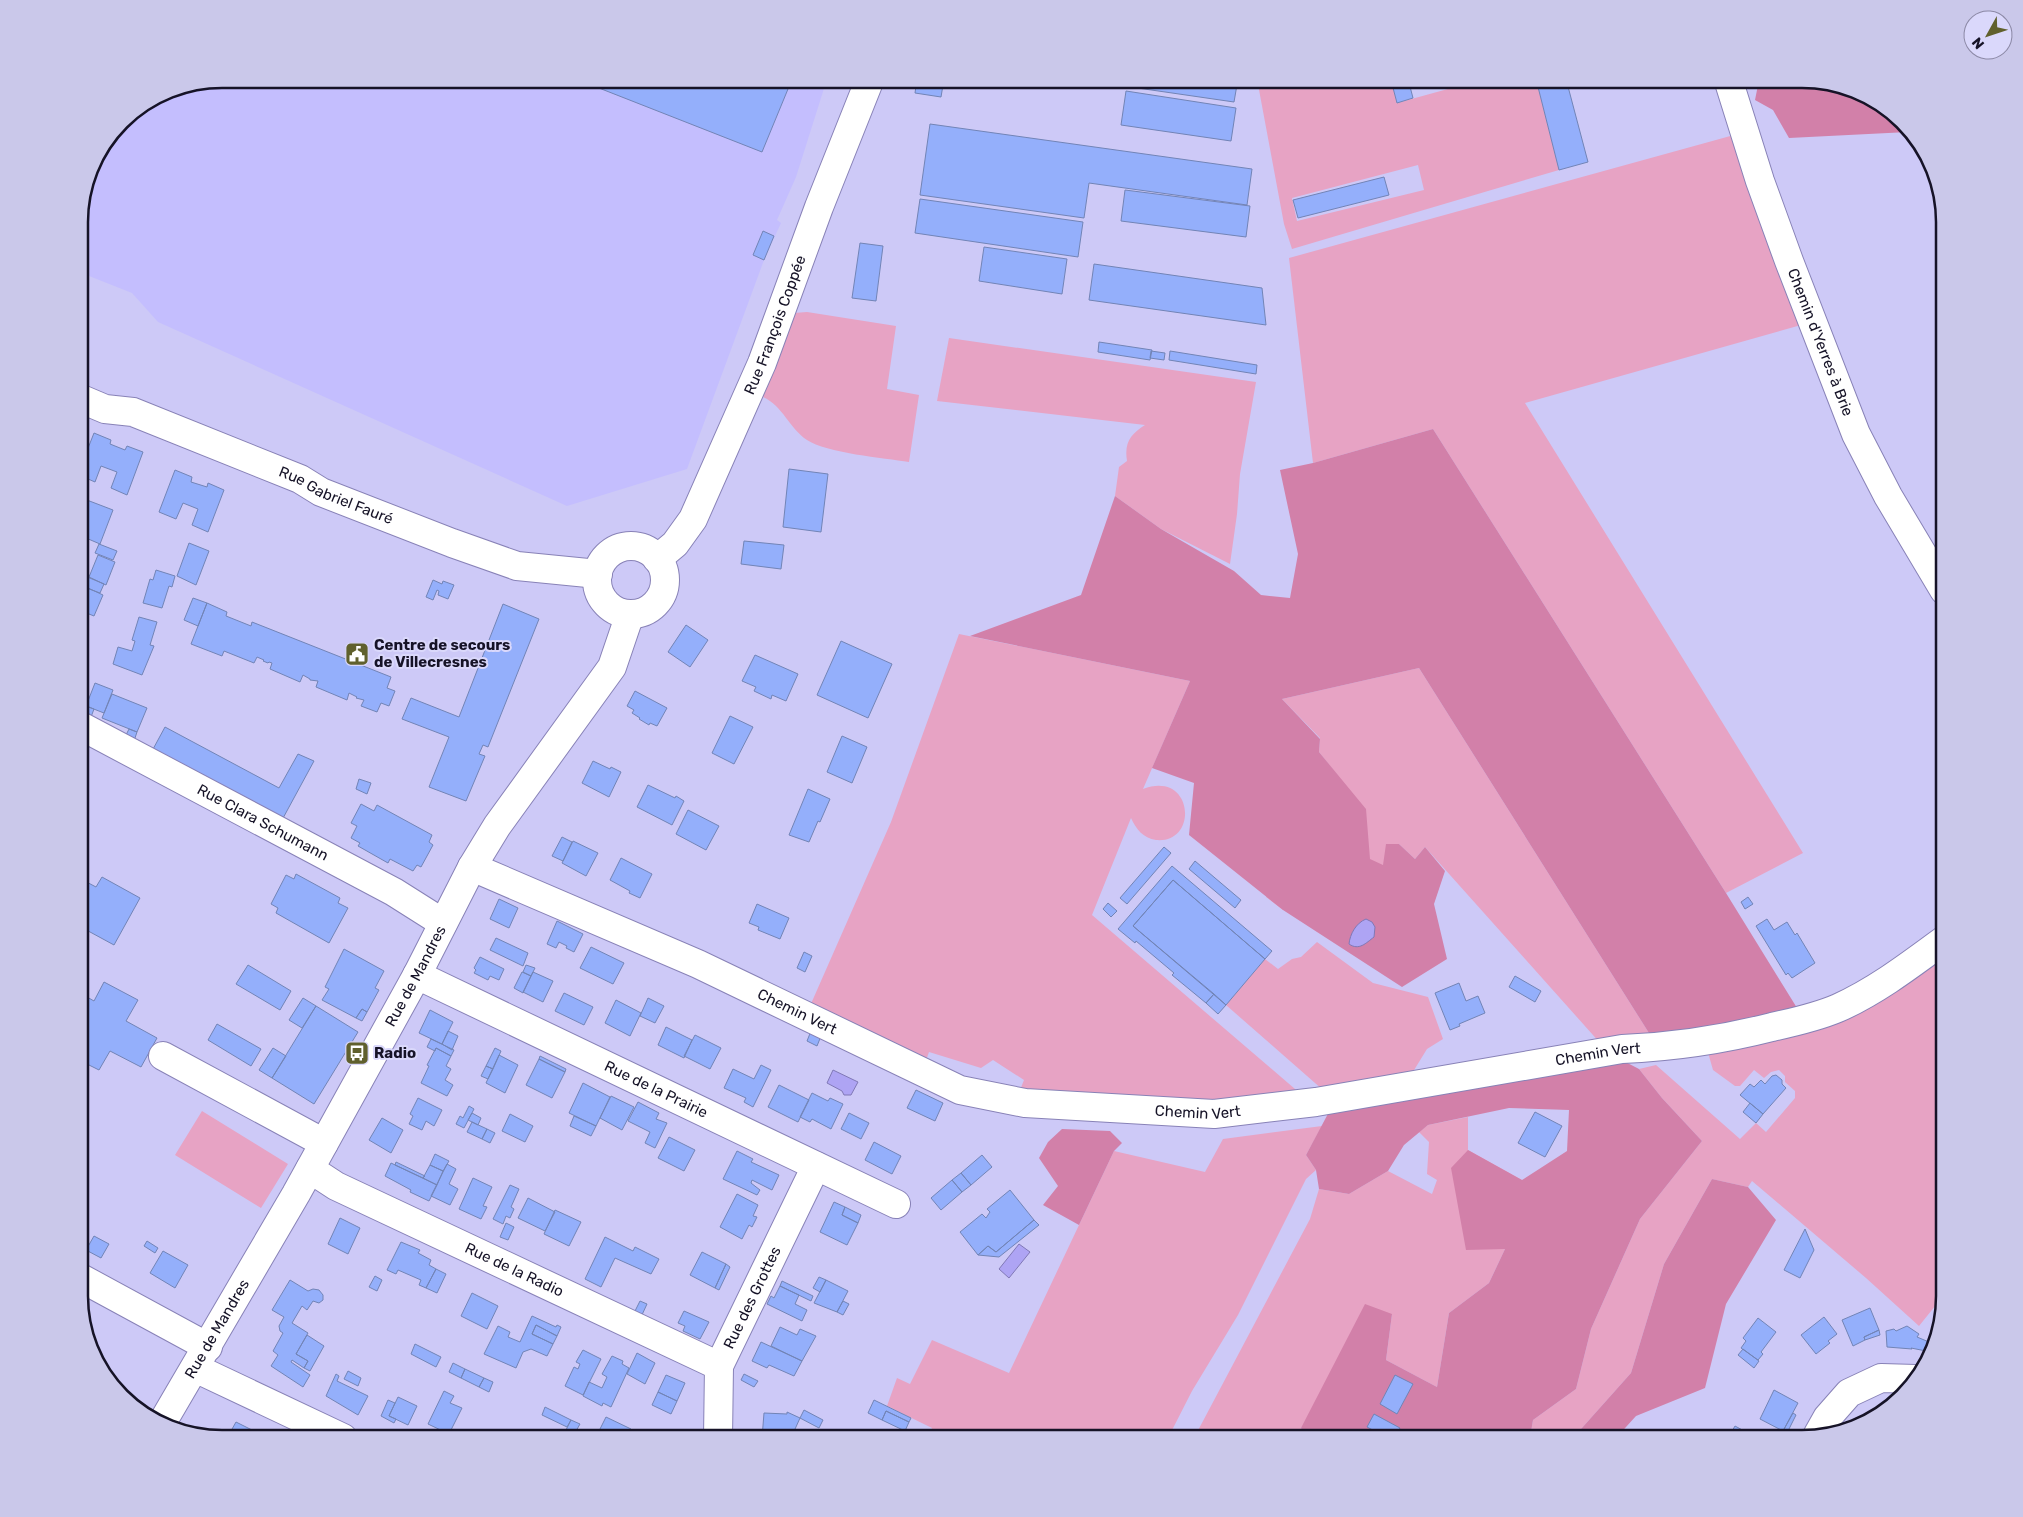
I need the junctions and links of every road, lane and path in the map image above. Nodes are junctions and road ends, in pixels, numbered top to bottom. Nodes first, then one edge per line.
1 (866, 88) edge
2 (1731, 88) edge
3 (88, 402) edge
4 (657, 559) junction
5 (598, 574) junction
6 (1936, 577) edge
7 (630, 614) junction
8 (88, 730) edge
9 (472, 868) junction
10 (443, 923) junction
11 (1936, 945) edge
12 (417, 974) junction
13 (163, 1056) dead end
14 (324, 1143) junction
15 (816, 1166) junction
16 (310, 1169) junction
17 (896, 1204) dead end
18 (88, 1283) edge
19 (202, 1358) junction
20 (719, 1366) junction
21 (1906, 1379) edge
22 (166, 1417) edge
23 (1822, 1428) edge
24 (329, 1430) edge
25 (718, 1430) edge

1 - 4 street, Rue François Coppée
2 - 6 street, Chemin d'Yerres à Brie
3 - 5 street, Rue Gabriel Fauré
4 - 5 street
4 - 7 street
5 - 7 street
7 - 9 street, Rue de Mandres
8 - 10 street, Rue Clara Schumann
9 - 10 street, Rue de Mandres
9 - 11 street, Chemin Vert
10 - 12 street, Rue de Mandres
12 - 14 street, Rue de Mandres
12 - 15 street, Rue de la Prairie
13 - 14 street
14 - 16 street, Rue de Mandres
15 - 17 street, Rue de la Prairie
15 - 20 street, Rue des Grottes
16 - 19 street, Rue de Mandres
16 - 20 street, Rue de la Radio
18 - 19 street
19 - 22 street, Rue de Mandres
19 - 24 street
20 - 25 street, Rue des Grottes
21 - 23 street

